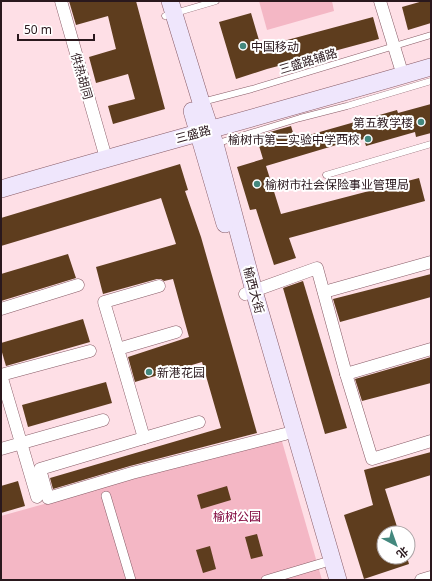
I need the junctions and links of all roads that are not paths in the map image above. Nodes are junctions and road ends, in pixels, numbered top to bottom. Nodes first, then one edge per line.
1 (61, 1) edge
2 (216, 1) edge
3 (380, 1) edge
4 (167, 8) edge
5 (431, 35) edge
6 (393, 46) junction
7 (431, 57) edge
8 (400, 66) junction
9 (431, 67) edge
10 (431, 81) edge
11 (198, 103) junction
12 (205, 134) junction
13 (431, 144) edge
14 (104, 150) junction
15 (326, 175) dead end
16 (1, 179) edge
17 (1, 189) edge
18 (431, 262) edge
19 (78, 285) dead end
20 (159, 286) dead end
21 (250, 292) junction
22 (324, 292) junction
23 (1, 309) edge
24 (176, 332) dead end
25 (118, 349) junction
26 (431, 349) edge
27 (90, 351) dead end
28 (346, 374) junction
29 (1, 375) edge
30 (103, 420) dead end
31 (200, 422) dead end
32 (286, 434) junction
33 (144, 438) junction
34 (431, 441) edge
35 (21, 444) junction
36 (1, 450) edge
37 (106, 496) dead end
38 (37, 497) dead end
39 (323, 563) junction
40 (431, 577) edge
41 (131, 580) edge
42 (266, 580) edge
43 (328, 580) edge
44 (338, 580) edge
45 (421, 580) edge

1 - 14 street, 供热胡同
2 - 4 lane
3 - 6 street
4 - 11 main road, 榆西大街
4 - 12 main road, 榆西大街
5 - 6 lane, 三盛路辅路
6 - 8 street
6 - 11 lane, 三盛路辅路
7 - 8 main road, 三盛路
8 - 12 main road, 三盛路
9 - 12 main road, 三盛路
10 - 12 lane
11 - 12 main road, 榆西大街
12 - 14 main road, 三盛路
12 - 17 main road, 三盛路
12 - 21 main road, 榆西大街
13 - 15 lane
14 - 16 main road, 三盛路
18 - 22 street
19 - 23 street
20 - 25 street
21 - 22 street
21 - 32 main road, 榆西大街
21 - 44 main road, 榆西大街
22 - 28 street
24 - 25 street
25 - 33 street
26 - 28 street
27 - 29 street
28 - 34 street
29 - 35 street
30 - 35 street
31 - 33 street
32 - 33 street
32 - 39 main road, 榆西大街
35 - 36 street
35 - 38 street
37 - 41 street
39 - 42 street
39 - 43 main road, 榆西大街
40 - 45 street

